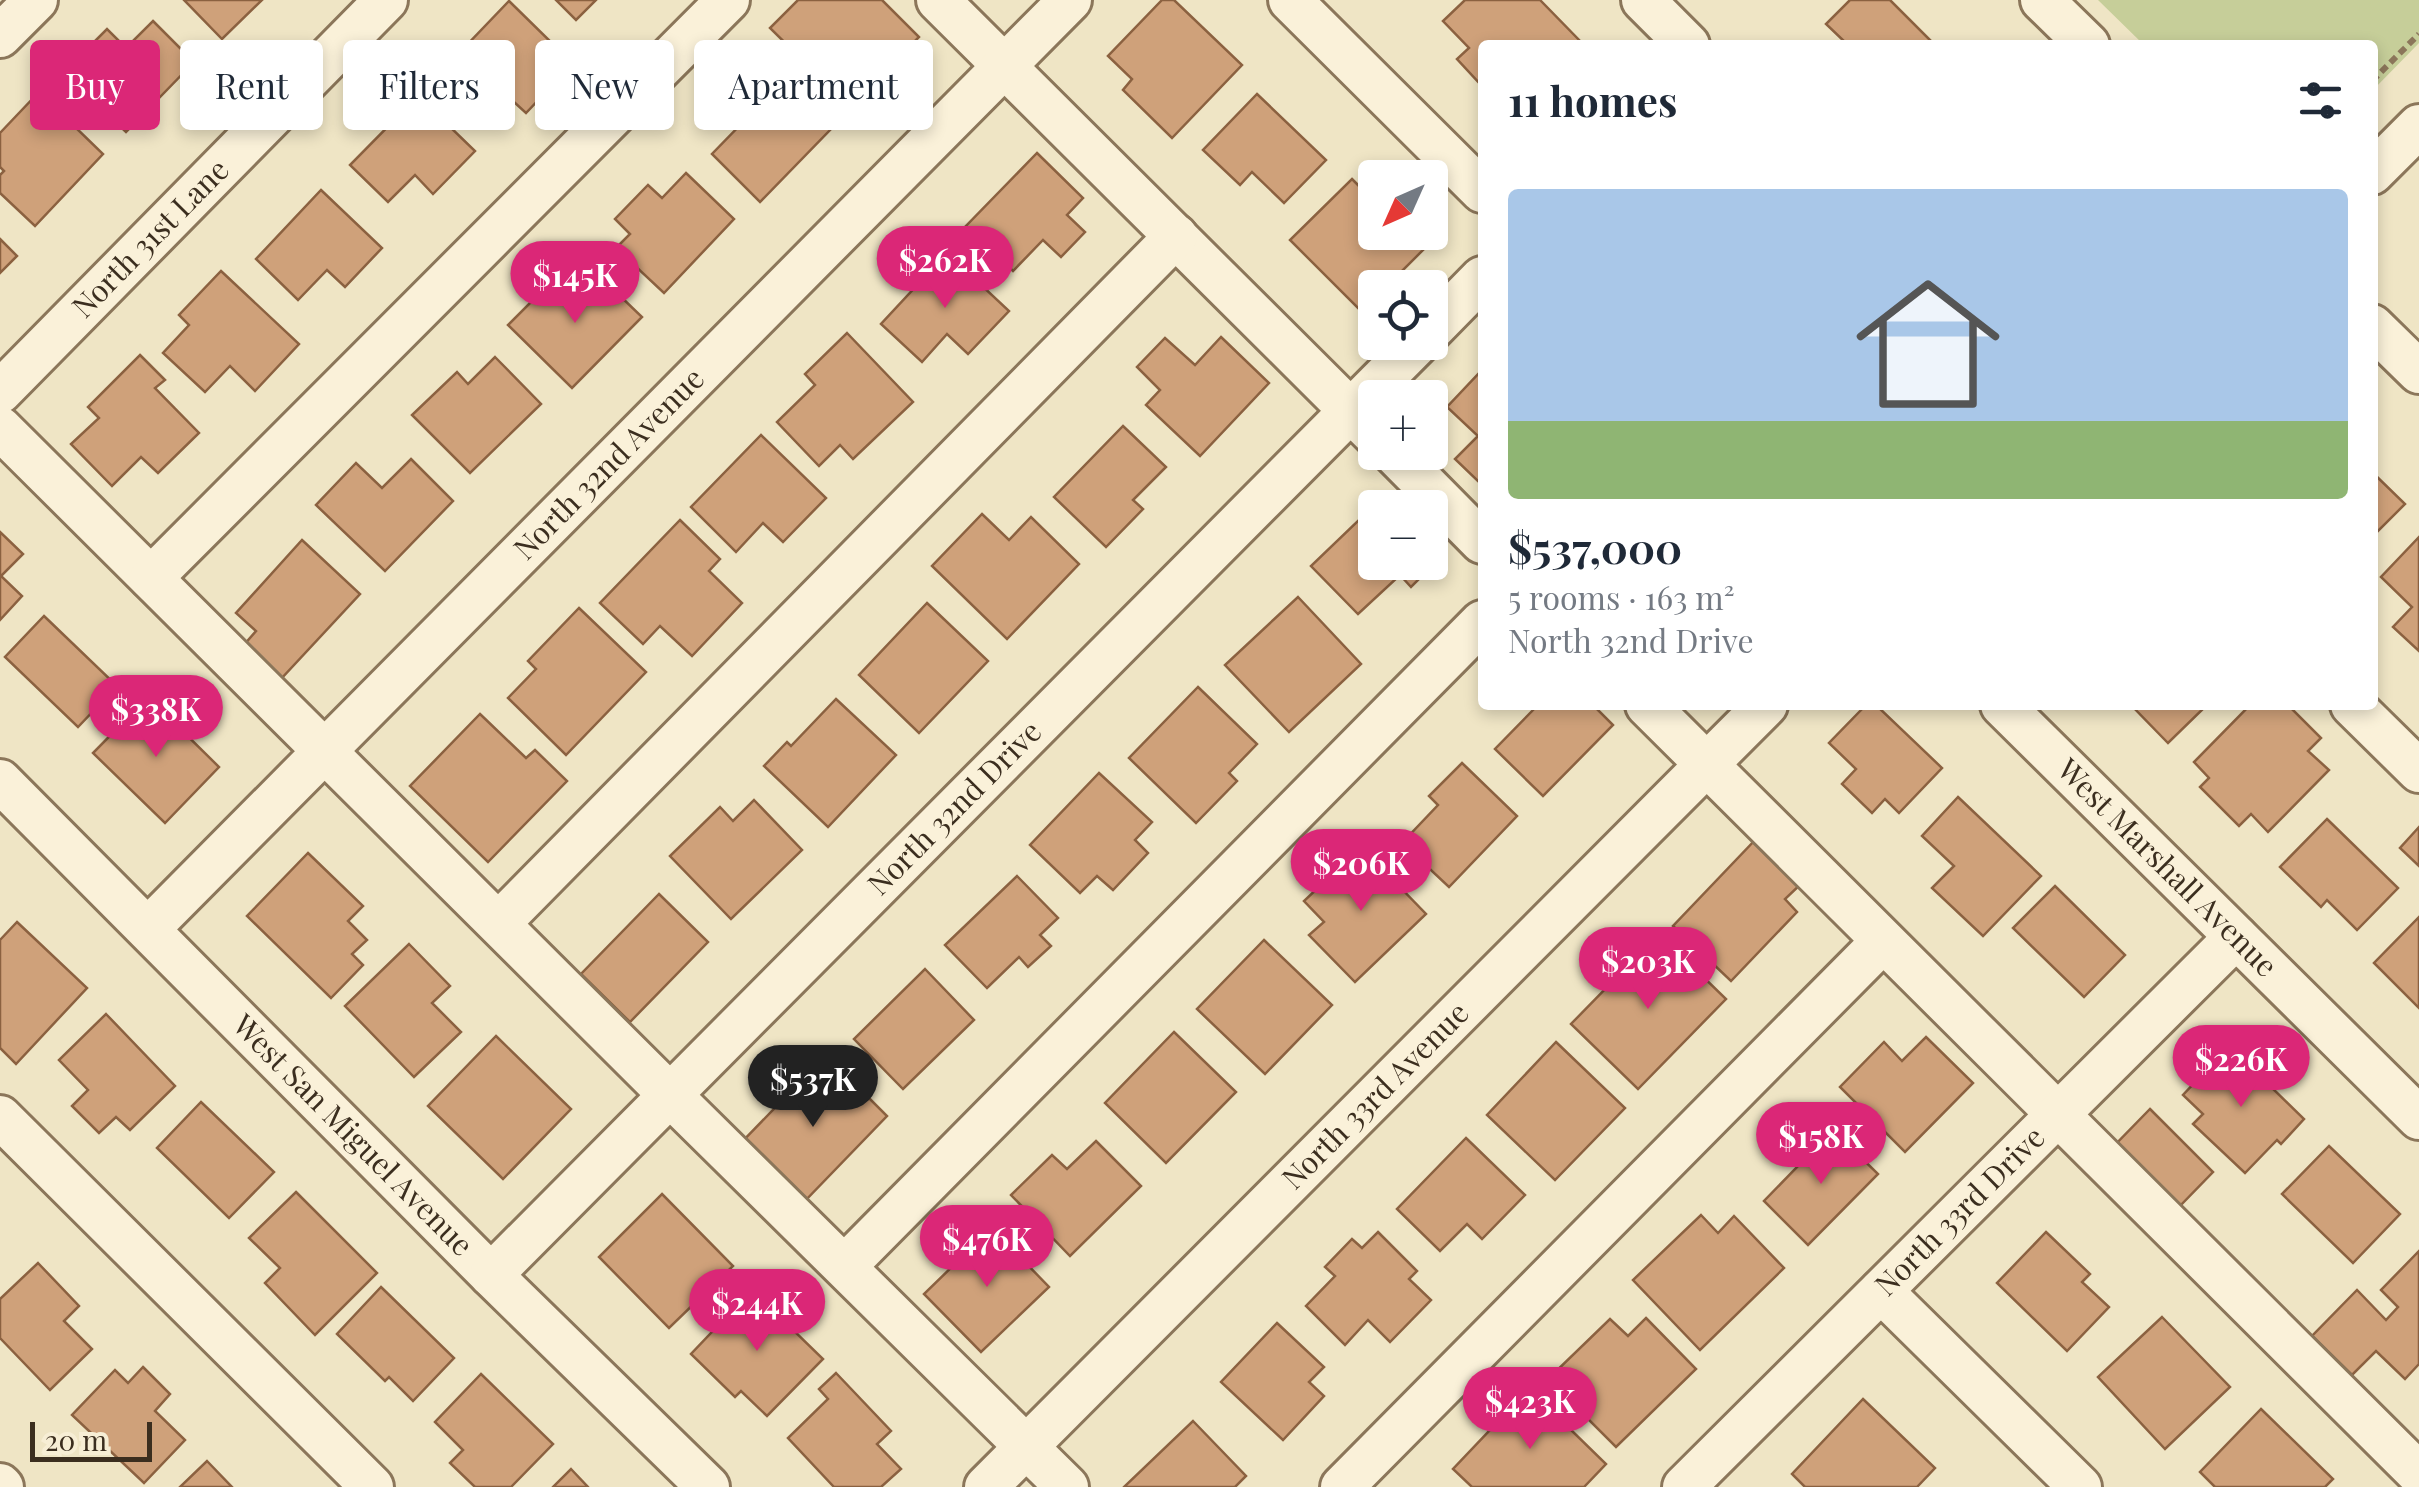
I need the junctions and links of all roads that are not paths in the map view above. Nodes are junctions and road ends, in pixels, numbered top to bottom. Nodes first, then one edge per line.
1 (36, 0) edge
2 (386, 0) edge
3 (728, 0) edge
4 (938, 0) edge
5 (1070, 0) edge
6 (1290, 0) edge
7 (1643, 0) edge
8 (2042, 0) edge
9 (0, 36) edge
10 (1683, 40) edge
11 (2083, 40) edge
12 (1004, 66) junction
13 (2419, 126) edge
14 (2378, 167) edge
15 (1478, 187) edge
16 (1176, 236) junction
17 (1478, 282) edge
18 (1448, 313) edge
19 (2378, 332) edge
20 (2419, 372) edge
21 (0, 392) edge
22 (1358, 418) edge
23 (0, 428) edge
24 (1358, 428) edge
25 (1411, 470) edge
26 (1478, 538) edge
27 (152, 578) junction
28 (1478, 626) edge
29 (1652, 710) edge
30 (1761, 710) edge
31 (2007, 710) edge
32 (2357, 710) edge
33 (326, 751) junction
34 (1706, 764) junction
35 (2419, 771) edge
36 (0, 781) edge
37 (498, 923) junction
38 (148, 930) junction
39 (2236, 937) junction
40 (1884, 940) junction
41 (670, 1095) junction
42 (2058, 1114) junction
43 (0, 1118) edge
44 (2419, 1118) edge
45 (844, 1266) junction
46 (491, 1274) junction
47 (1881, 1290) junction
48 (1027, 1446) junction
49 (2419, 1474) edge
50 (1706, 1480) edge
51 (372, 1487) edge
52 (708, 1487) edge
53 (986, 1487) edge
54 (1067, 1487) edge
55 (1342, 1487) edge
56 (2080, 1487) edge

1 - 9 street
2 - 21 street, North 31st Lane
3 - 27 street
4 - 12 street
5 - 12 street, North 32nd Avenue
6 - 15 street
7 - 10 street
8 - 11 street
12 - 16 street
12 - 33 street, North 32nd Avenue
13 - 14 street
16 - 22 street
16 - 37 street
17 - 18 street
19 - 20 street
23 - 27 street
24 - 41 street, North 32nd Drive
25 - 26 street
27 - 33 street
28 - 45 street
29 - 34 street
30 - 34 street, North 33rd Avenue
31 - 39 street, West Marshall Avenue
32 - 35 street
33 - 37 street
33 - 38 street, North 32nd Avenue
34 - 40 street
34 - 48 street, North 33rd Avenue
36 - 38 street, West San Miguel Avenue
37 - 41 street
38 - 46 street, West San Miguel Avenue
39 - 42 street, North 33rd Drive
39 - 44 street, West Marshall Avenue
40 - 42 street
40 - 55 street
41 - 45 street
41 - 46 street, North 32nd Drive
42 - 47 street, North 33rd Drive
42 - 49 street
43 - 51 street
45 - 48 street
46 - 52 street, West San Miguel Avenue
47 - 50 street, North 33rd Drive
47 - 56 street
48 - 53 street, North 33rd Avenue
48 - 54 street

